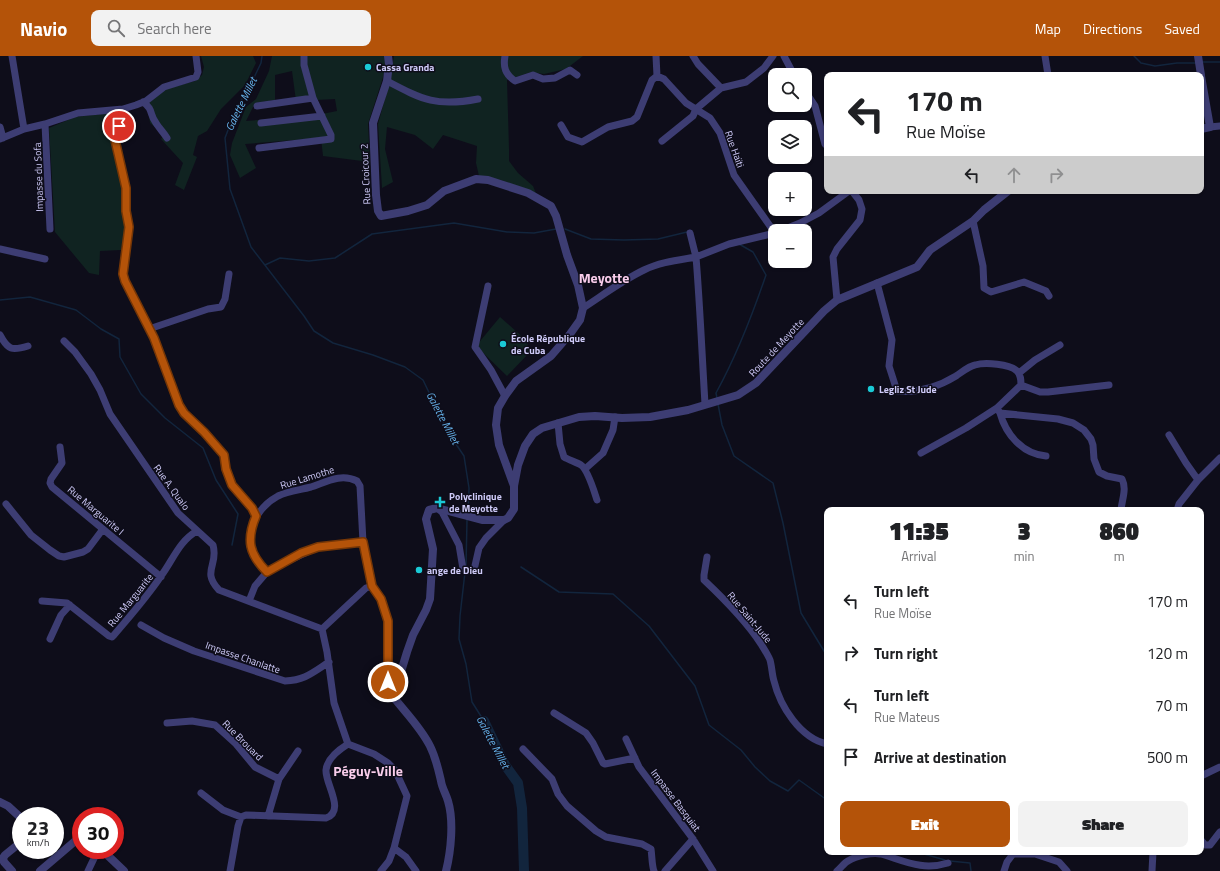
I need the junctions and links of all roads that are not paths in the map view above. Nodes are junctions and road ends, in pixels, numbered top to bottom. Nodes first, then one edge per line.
1 (12, 56) edge
2 (196, 56) edge
3 (304, 56) edge
4 (388, 56) edge
5 (505, 56) edge
6 (656, 56) edge
7 (693, 56) edge
8 (773, 56) edge
9 (784, 56) edge
10 (1045, 56) edge
11 (1198, 56) edge
12 (790, 68) edge
13 (1048, 72) edge
14 (1201, 72) edge
15 (577, 75) dead end
16 (657, 76) junction
17 (387, 81) junction
18 (721, 88) junction
19 (1204, 92) edge
20 (314, 98) junction
21 (478, 99) dead end
22 (143, 102) junction
23 (812, 102) edge
24 (257, 106) dead end
25 (123, 109) junction
26 (696, 109) junction
27 (322, 116) junction
28 (261, 123) dead end
29 (46, 124) junction
30 (561, 125) dead end
31 (1220, 126) edge
32 (0, 127) edge
33 (1210, 127) junction
34 (1204, 128) edge
35 (24, 129) junction
36 (2, 138) edge
37 (167, 138) dead end
38 (824, 140) edge
39 (662, 141) dead end
40 (259, 148) dead end
41 (847, 194) edge
42 (854, 194) edge
43 (1004, 194) edge
44 (973, 221) junction
45 (769, 224) edge
46 (798, 224) edge
47 (50, 229) dead end
48 (690, 233) dead end
49 (768, 235) edge
50 (0, 249) edge
51 (696, 257) junction
52 (45, 259) dead end
53 (229, 274) dead end
54 (877, 283) junction
55 (488, 286) dead end
56 (1048, 296) dead end
57 (837, 300) junction
58 (584, 308) junction
59 (149, 329) junction
60 (0, 334) edge
61 (64, 341) dead end
62 (1060, 345) dead end
63 (28, 346) dead end
64 (1019, 374) junction
65 (1021, 385) junction
66 (1109, 385) dead end
67 (505, 396) junction
68 (705, 404) junction
69 (998, 410) junction
70 (615, 417) junction
71 (558, 423) junction
72 (1169, 435) dead end
73 (60, 447) dead end
74 (921, 453) dead end
75 (1046, 456) dead end
76 (1220, 458) edge
77 (585, 469) junction
78 (1198, 480) junction
79 (514, 486) junction
80 (597, 500) dead end
81 (6, 504) dead end
82 (1121, 507) edge
83 (1178, 507) edge
84 (437, 508) junction
85 (256, 516) junction
86 (504, 520) junction
87 (103, 529) junction
88 (197, 531) junction
89 (363, 542) junction
90 (707, 557) dead end
91 (267, 572) junction
92 (161, 577) junction
93 (372, 586) junction
94 (42, 601) dead end
95 (249, 601) junction
96 (70, 605) junction
97 (141, 625) dead end
98 (322, 629) junction
99 (50, 638) dead end
100 (329, 662) junction
101 (395, 699) junction
102 (554, 713) dead end
103 (167, 723) dead end
104 (626, 739) dead end
105 (824, 742) edge
106 (348, 744) junction
107 (523, 749) dead end
108 (298, 751) dead end
109 (635, 758) junction
110 (1220, 767) edge
111 (1204, 775) edge
112 (279, 779) junction
113 (201, 793) dead end
114 (0, 802) edge
115 (12, 810) edge
116 (268, 816) junction
117 (241, 817) junction
118 (1220, 832) edge
119 (693, 839) junction
120 (72, 844) edge
121 (1204, 844) edge
122 (394, 848) junction
123 (12, 849) edge
124 (863, 855) edge
125 (882, 855) edge
126 (1012, 855) edge
127 (1038, 855) edge
128 (1153, 855) edge
129 (94, 859) edge
130 (111, 859) edge
131 (948, 863) dead end
132 (12, 871) edge
133 (40, 871) edge
134 (88, 871) edge
135 (124, 871) edge
136 (230, 871) edge
137 (381, 871) edge
138 (416, 871) edge
139 (446, 871) edge
140 (654, 871) edge
141 (665, 871) edge
142 (713, 871) edge
143 (837, 871) edge
144 (1004, 871) edge
145 (1067, 871) edge
146 (1152, 871) edge

1 - 35 street
2 - 22 street
3 - 20 street
4 - 17 street, Rue Croicour 2
5 - 15 street
6 - 16 street
7 - 18 street
8 - 18 street
9 - 12 street
10 - 13 street
11 - 14 street
16 - 26 street, Rue Haïti
16 - 30 street
17 - 21 street
17 - 58 street, Rue Croicour 2
18 - 26 street
19 - 33 street
20 - 24 street
20 - 27 street
22 - 25 street
22 - 37 street
23 - 38 street
25 - 29 street
25 - 59 street
26 - 39 street
26 - 45 street, Rue Haïti
27 - 28 street
27 - 40 street
29 - 35 street
29 - 47 street, Impasse du Sofa
31 - 33 street
32 - 36 street
33 - 34 street
35 - 36 street
41 - 46 street
42 - 57 street
43 - 44 street, Route de Meyotte
44 - 54 street, Route de Meyotte
44 - 56 street
48 - 51 street
49 - 51 street
50 - 52 street
51 - 58 street
51 - 68 street
53 - 59 street
54 - 57 street, Route de Meyotte
54 - 64 street
55 - 67 street
57 - 68 street, Route de Meyotte
58 - 67 street
59 - 85 street
60 - 63 street
61 - 88 street, Rue A. Qualo
62 - 64 street
64 - 65 street
65 - 66 street
65 - 69 street
67 - 79 street
68 - 70 street, Route de Meyotte
69 - 74 street
69 - 75 street
69 - 82 street
70 - 71 street, Route de Meyotte
70 - 77 street
71 - 77 street
71 - 79 street, Route de Meyotte
72 - 78 street
73 - 87 street, Rue Marguarite I
76 - 78 street
77 - 80 street
78 - 83 street
79 - 86 street
81 - 87 street
84 - 86 street
84 - 86 street
84 - 101 street
85 - 89 street, Rue Lamothe
85 - 91 street
87 - 92 street, Rue Marguarite I
88 - 92 street, Rue Marguarite
88 - 95 street, Rue A. Qualo
89 - 91 street
89 - 93 street, Rue Lamothe
90 - 105 street, Rue Saint-Jude
91 - 95 street
92 - 96 street, Rue Marguarite
93 - 98 street
93 - 101 street, Rue Lamothe
94 - 96 street, Rue Marguarite
95 - 98 street, Rue A. Qualo
96 - 99 street
97 - 100 street, Impasse Chanlatte
98 - 100 street
100 - 106 street
101 - 139 street, Rue Lamothe
102 - 109 street
103 - 112 street, Rue Brouard
104 - 109 street, Impasse Basquiat
106 - 116 street
106 - 122 street
107 - 140 street
108 - 112 street
109 - 119 street, Impasse Basquiat
110 - 111 street
112 - 116 street
113 - 117 street
114 - 115 street
116 - 117 street
117 - 136 street
118 - 121 street
119 - 141 street
119 - 142 street, Impasse Basquiat
120 - 133 street
122 - 137 street
122 - 138 street
123 - 132 street
124 - 143 street
125 - 131 street
126 - 144 street
127 - 145 street
128 - 146 street
129 - 134 street
130 - 135 street

